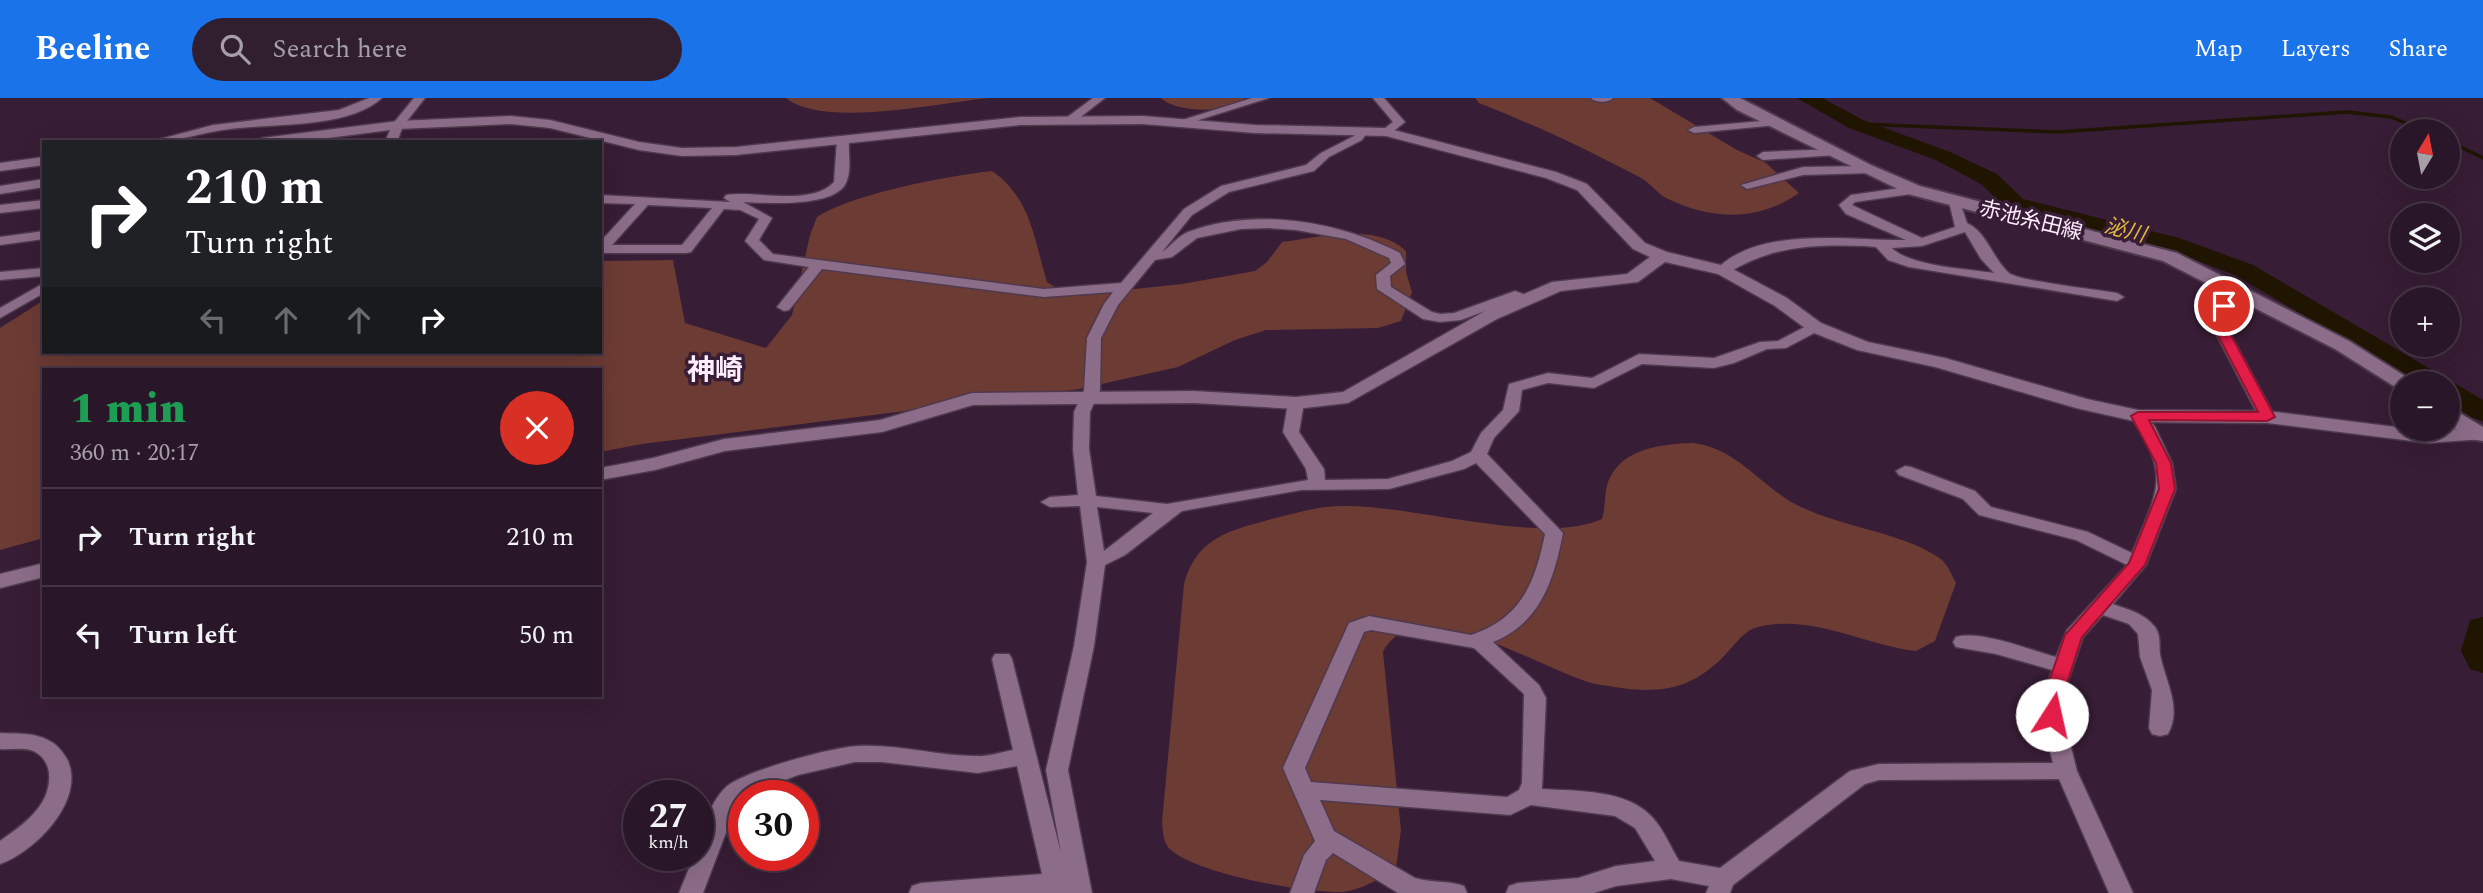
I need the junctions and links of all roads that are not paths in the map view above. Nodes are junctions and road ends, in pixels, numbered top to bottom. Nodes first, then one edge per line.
1 (377, 98) edge
2 (420, 98) edge
3 (1100, 98) edge
4 (1264, 98) edge
5 (1378, 98) edge
6 (1597, 98) edge
7 (1608, 98) edge
8 (1730, 98) edge
9 (1070, 120) junction
10 (1182, 122) junction
11 (1773, 123) junction
12 (398, 125) junction
13 (1694, 130) dead end
14 (1362, 131) junction
15 (1386, 132) junction
16 (843, 139) junction
17 (163, 140) edge
18 (278, 140) edge
19 (392, 140) edge
20 (1833, 153) junction
21 (1763, 156) dead end
22 (42, 161) edge
23 (0, 167) edge
24 (1867, 170) junction
25 (42, 183) edge
26 (1747, 185) dead end
27 (0, 190) edge
28 (1914, 190) junction
29 (602, 197) edge
30 (602, 197) edge
31 (645, 201) junction
32 (1955, 202) junction
33 (42, 204) edge
34 (721, 205) junction
35 (0, 209) edge
36 (1962, 226) junction
37 (42, 236) edge
38 (0, 240) edge
39 (1921, 241) junction
40 (1880, 243) junction
41 (602, 246) edge
42 (602, 248) edge
43 (1662, 256) junction
44 (1153, 257) junction
45 (818, 265) junction
46 (1723, 270) junction
47 (42, 272) edge
48 (2209, 274) junction
49 (0, 276) edge
50 (2007, 279) junction
51 (1126, 287) junction
52 (42, 288) edge
53 (2117, 296) dead end
54 (1527, 300) junction
55 (784, 307) dead end
56 (0, 314) edge
57 (1815, 327) junction
58 (2390, 374) edge
59 (1086, 398) junction
60 (1296, 403) junction
61 (2138, 416) junction
62 (2267, 417) junction
63 (2460, 421) edge
64 (2480, 434) edge
65 (1478, 455) junction
66 (1905, 471) dead end
67 (602, 474) edge
68 (1317, 484) junction
69 (1088, 499) junction
70 (1050, 502) dead end
71 (1168, 510) junction
72 (1096, 562) junction
73 (2138, 563) junction
74 (42, 571) edge
75 (3, 583) edge
76 (2099, 606) junction
77 (1478, 640) junction
78 (1963, 642) dead end
79 (1002, 659) dead end
80 (2063, 666) junction
81 (2160, 728) dead end
82 (0, 741) edge
83 (1024, 756) junction
84 (2066, 771) junction
85 (1304, 790) junction
86 (1528, 796) junction
87 (1332, 841) junction
88 (0, 854) edge
89 (1671, 869) junction
90 (1071, 886) edge
91 (1721, 886) edge
92 (691, 893) edge
93 (920, 893) edge
94 (1302, 893) edge
95 (1455, 893) edge
96 (1518, 893) edge
97 (2121, 893) edge

1 - 17 street
2 - 12 street
3 - 9 street
4 - 10 street
5 - 15 street
6 - 7 street
8 - 11 main road, 赤池糸田線
9 - 10 street
9 - 16 street
10 - 14 street
11 - 13 street
11 - 20 main road, 赤池糸田線
12 - 16 street
12 - 18 street
12 - 19 street
14 - 15 street
14 - 44 street
15 - 43 street
16 - 29 street
20 - 21 street
20 - 24 main road, 赤池糸田線
22 - 23 street
24 - 26 street
24 - 28 main road, 赤池糸田線
25 - 27 street
28 - 32 main road, 赤池糸田線
28 - 39 street
30 - 31 street
31 - 34 street
31 - 41 street
32 - 36 street
32 - 48 main road, 赤池糸田線
33 - 35 street
34 - 42 street
34 - 45 street
36 - 39 street
36 - 50 street
37 - 38 street
39 - 40 street
40 - 46 street
40 - 50 street
43 - 46 street
43 - 54 street
44 - 51 street
44 - 54 street
45 - 51 street
45 - 55 street
46 - 57 street
47 - 49 street
48 - 58 main road, 赤池糸田線
48 - 62 street
50 - 53 street
51 - 59 street
52 - 56 street
54 - 60 street
57 - 61 street
57 - 65 street
59 - 60 street
59 - 67 street
59 - 69 street
60 - 68 street
61 - 62 street
61 - 73 street
62 - 64 street
63 - 64 main road
65 - 68 street
65 - 77 street
66 - 73 street
68 - 71 street
69 - 70 street
69 - 71 street
69 - 72 street
71 - 72 street
72 - 90 street
73 - 76 street
74 - 75 street
76 - 80 street
76 - 81 street
77 - 85 street
77 - 86 street
78 - 80 street
79 - 83 street
80 - 84 street
82 - 88 street
83 - 90 street
83 - 92 street
84 - 91 street
84 - 97 street
85 - 86 street
85 - 87 street
86 - 89 street
87 - 94 street
87 - 95 street
89 - 91 street
89 - 96 street
90 - 93 street

